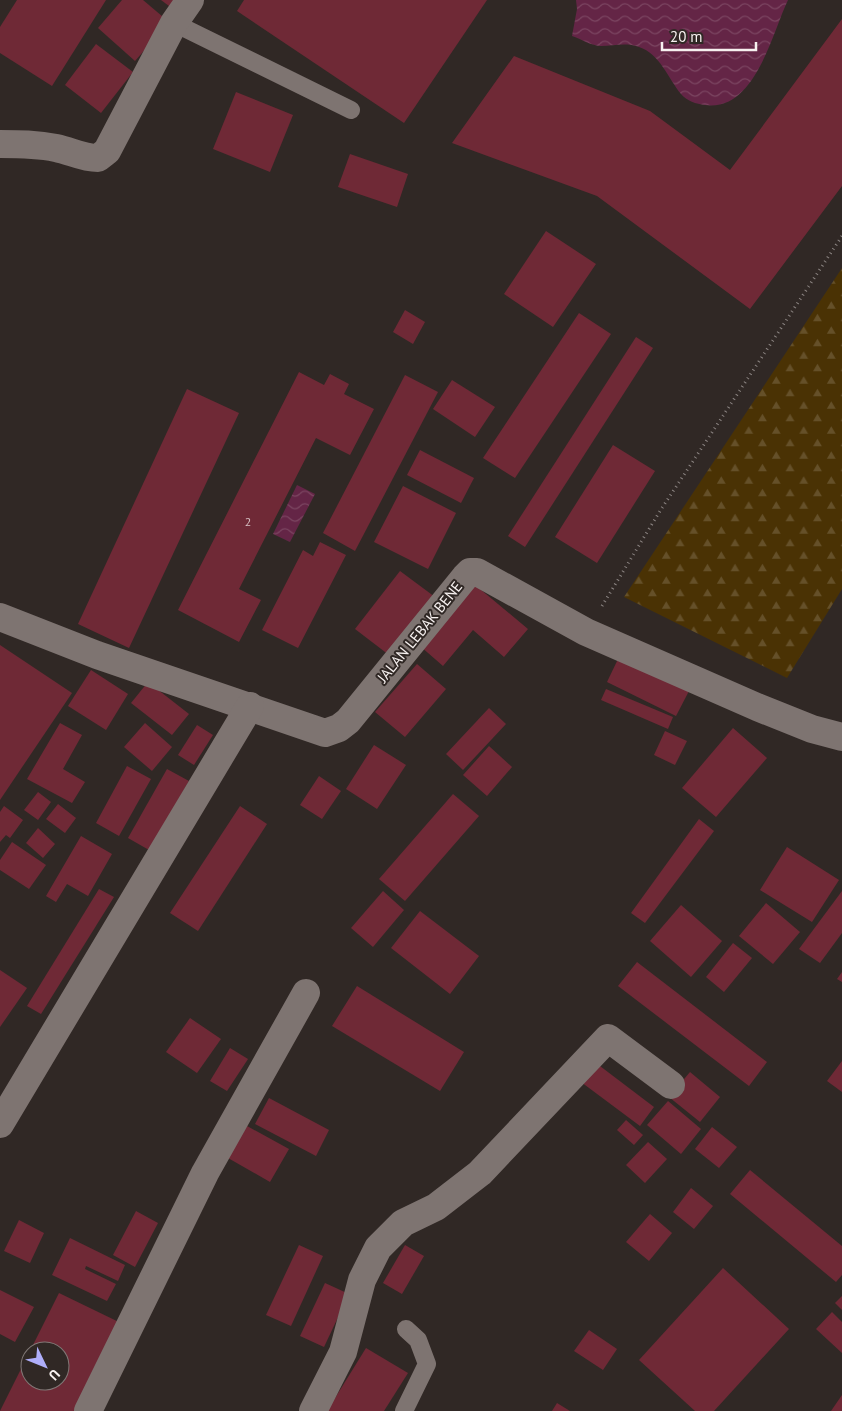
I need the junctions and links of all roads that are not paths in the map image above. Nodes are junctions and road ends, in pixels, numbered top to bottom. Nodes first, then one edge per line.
1 (190, 0) edge
2 (174, 22) junction
3 (351, 110) dead end
4 (0, 144) edge
5 (0, 617) edge
6 (250, 706) junction
7 (842, 737) edge
8 (306, 993) dead end
9 (671, 1085) dead end
10 (0, 1124) edge
11 (406, 1329) dead end
12 (88, 1411) edge
13 (313, 1411) edge
14 (404, 1411) edge

1 - 2 street
2 - 3 lane
2 - 4 street
5 - 6 street, JALAN LEBAK BENE
6 - 7 street, JALAN LEBAK BENE
6 - 10 street
8 - 12 street
9 - 13 street
11 - 14 lane

